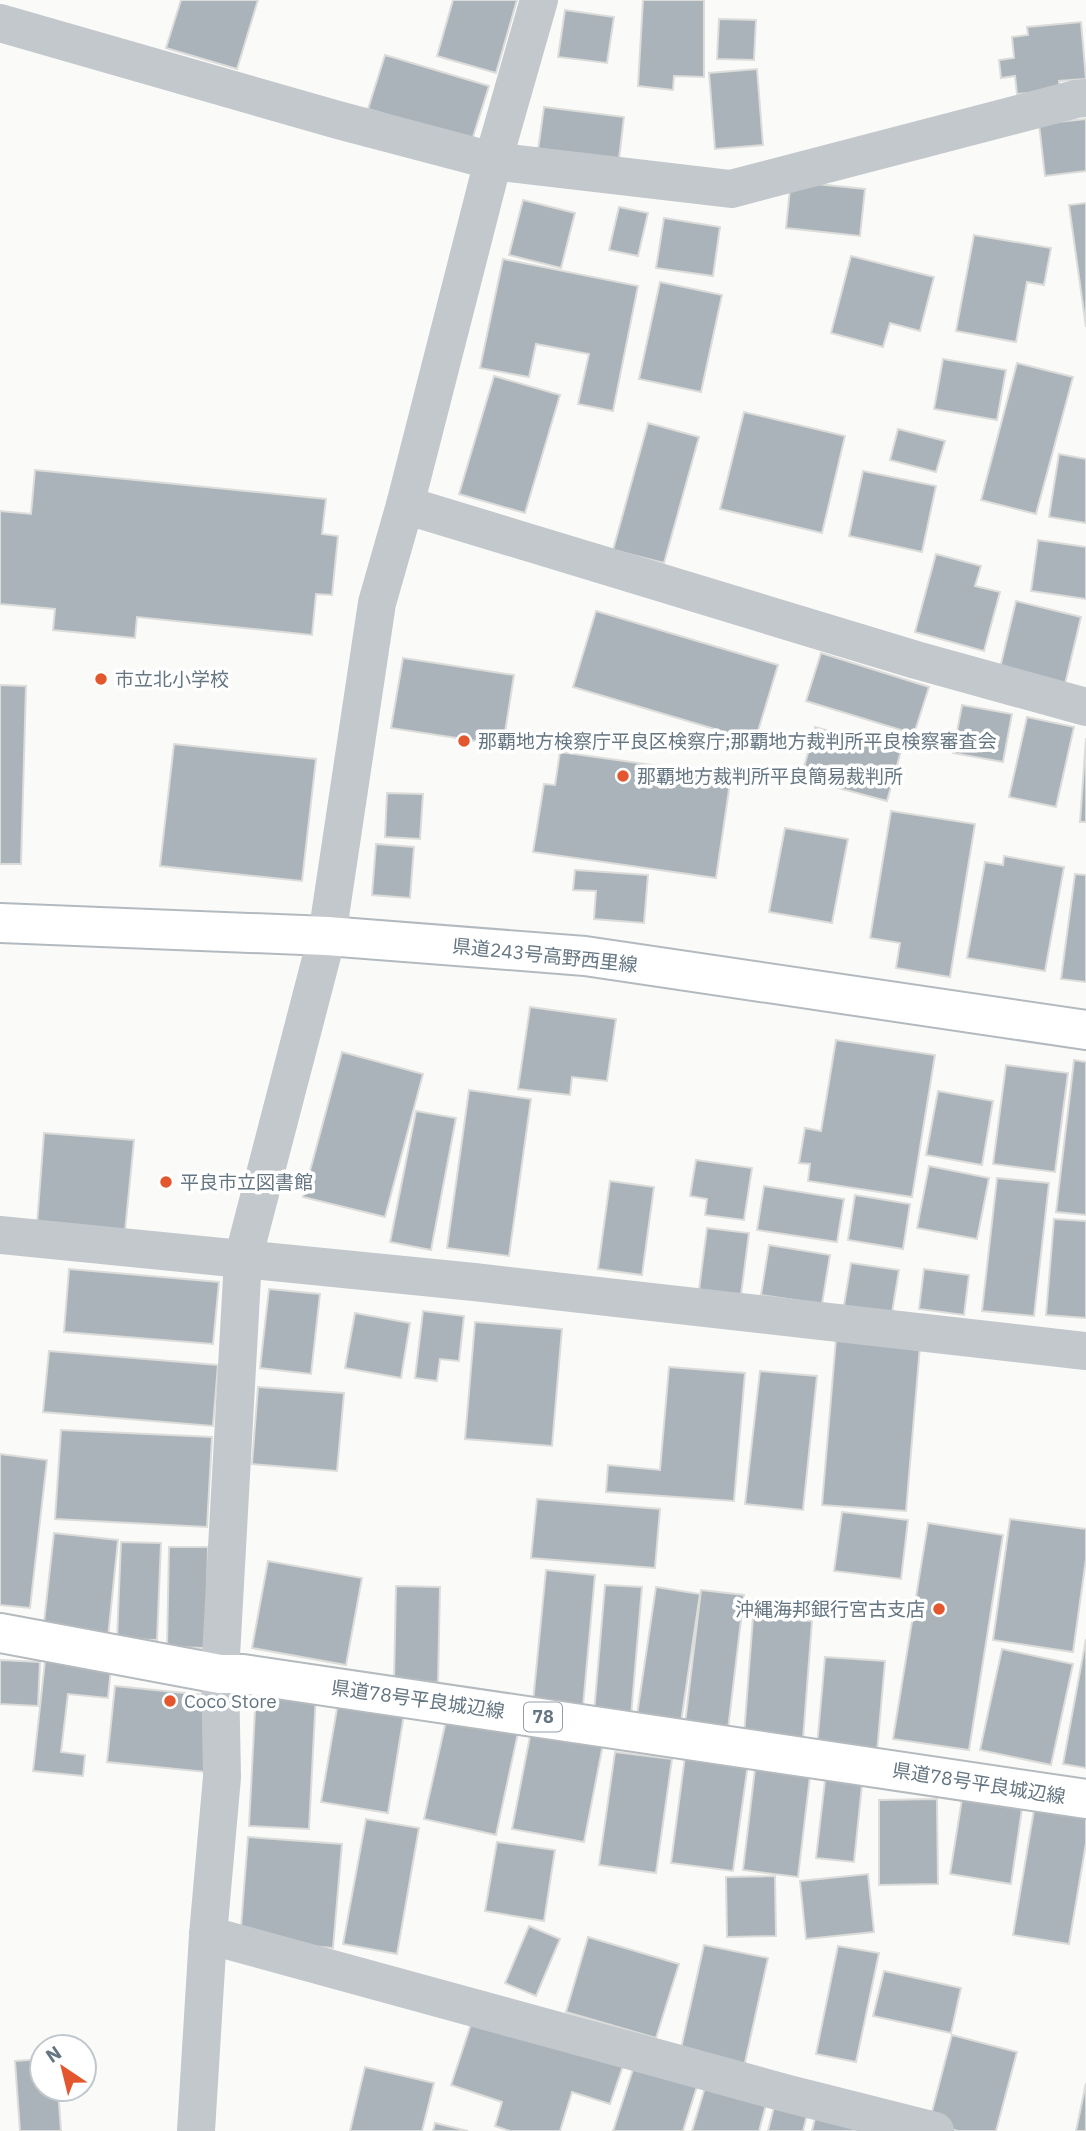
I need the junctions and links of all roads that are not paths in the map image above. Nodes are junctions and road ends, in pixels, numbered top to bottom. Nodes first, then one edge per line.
1 (539, 0) edge
2 (0, 23) edge
3 (1086, 98) edge
4 (493, 161) junction
5 (405, 505) junction
6 (1086, 707) edge
7 (0, 923) edge
8 (327, 936) junction
9 (1086, 1030) edge
10 (0, 1235) edge
11 (243, 1259) junction
12 (1086, 1351) edge
13 (0, 1633) edge
14 (220, 1674) junction
15 (1086, 1800) edge
16 (208, 1935) junction
17 (196, 2131) edge
18 (935, 2131) edge

1 - 4 street
2 - 4 street
3 - 4 street
4 - 5 street
5 - 6 street
5 - 8 street
7 - 8 main road, 県道243号高野西里線
8 - 9 main road, 県道243号高野西里線
8 - 11 street
10 - 11 street
11 - 12 street
11 - 14 street
13 - 14 main road, 県道78号平良城辺線 / 78
14 - 15 main road, 県道78号平良城辺線 / 78
14 - 16 street
16 - 17 street
16 - 18 street

